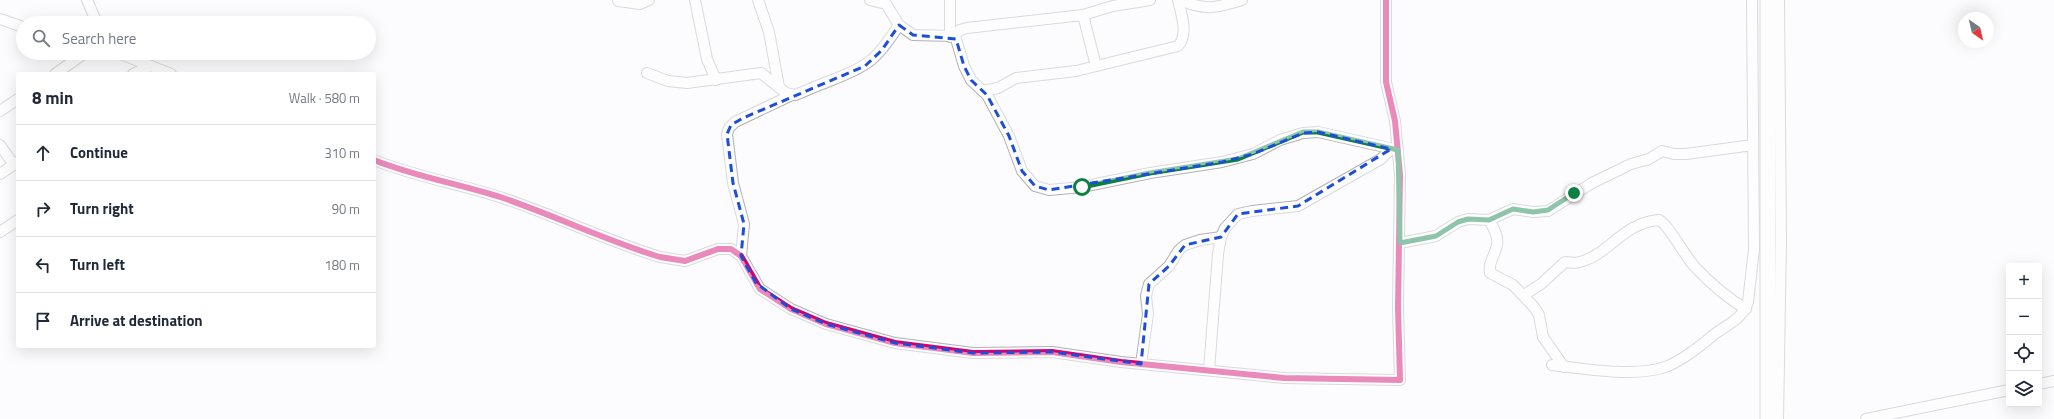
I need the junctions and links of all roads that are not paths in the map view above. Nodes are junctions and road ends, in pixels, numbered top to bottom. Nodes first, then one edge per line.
1 (87, 0) edge
2 (649, 0) edge
3 (695, 0) edge
4 (758, 0) edge
5 (870, 0) edge
6 (950, 0) edge
7 (1150, 0) edge
8 (1179, 0) edge
9 (1396, 0) edge
10 (1752, 0) edge
11 (1768, 0) edge
12 (1779, 0) edge
13 (618, 1) dead end
14 (1236, 1) edge
15 (1385, 3) edge
16 (1083, 15) junction
17 (94, 16) edge
18 (0, 19) edge
19 (16, 25) edge
20 (898, 25) junction
21 (952, 36) junction
22 (75, 60) edge
23 (136, 60) edge
24 (151, 66) junction
25 (1096, 66) junction
26 (58, 72) edge
27 (138, 72) edge
28 (166, 72) edge
29 (647, 73) dead end
30 (716, 80) junction
31 (779, 87) junction
32 (983, 91) junction
33 (792, 95) junction
34 (16, 100) edge
35 (0, 111) edge
36 (0, 145) edge
37 (1753, 145) junction
38 (1395, 150) junction
39 (376, 161) edge
40 (16, 163) edge
41 (0, 174) edge
42 (1489, 220) junction
43 (16, 221) edge
44 (0, 232) edge
45 (1220, 237) junction
46 (1400, 243) junction
47 (742, 256) junction
48 (1524, 295) junction
49 (1746, 309) junction
50 (1141, 364) junction
51 (1552, 365) dead end
52 (1564, 367) junction
53 (1209, 370) junction
54 (2054, 380) edge
55 (2042, 383) edge
56 (2006, 391) edge
57 (1768, 419) edge
58 (1778, 419) edge
59 (1866, 419) edge

1 - 17 street
2 - 13 street
3 - 30 street
4 - 31 street
5 - 20 street
6 - 21 street
7 - 16 street
8 - 14 street
8 - 25 street
9 - 15 street
10 - 37 street
11 - 57 highway
12 - 58 street
15 - 38 street
16 - 21 street
16 - 25 street
18 - 19 street
20 - 21 street
20 - 33 street
21 - 32 street
22 - 26 street
23 - 24 street
24 - 27 street
24 - 28 street
25 - 32 street
29 - 30 street
30 - 31 street
31 - 33 street
32 - 38 street
33 - 47 street
34 - 35 street
36 - 40 street
37 - 42 street
37 - 49 street
38 - 45 street
38 - 46 street
39 - 47 street
40 - 41 street
42 - 46 street
42 - 48 street
43 - 44 street
45 - 50 street
45 - 53 street
46 - 53 street
47 - 50 street
48 - 49 street
48 - 52 street
49 - 52 street
50 - 53 street
51 - 52 street
54 - 55 street
56 - 59 street

